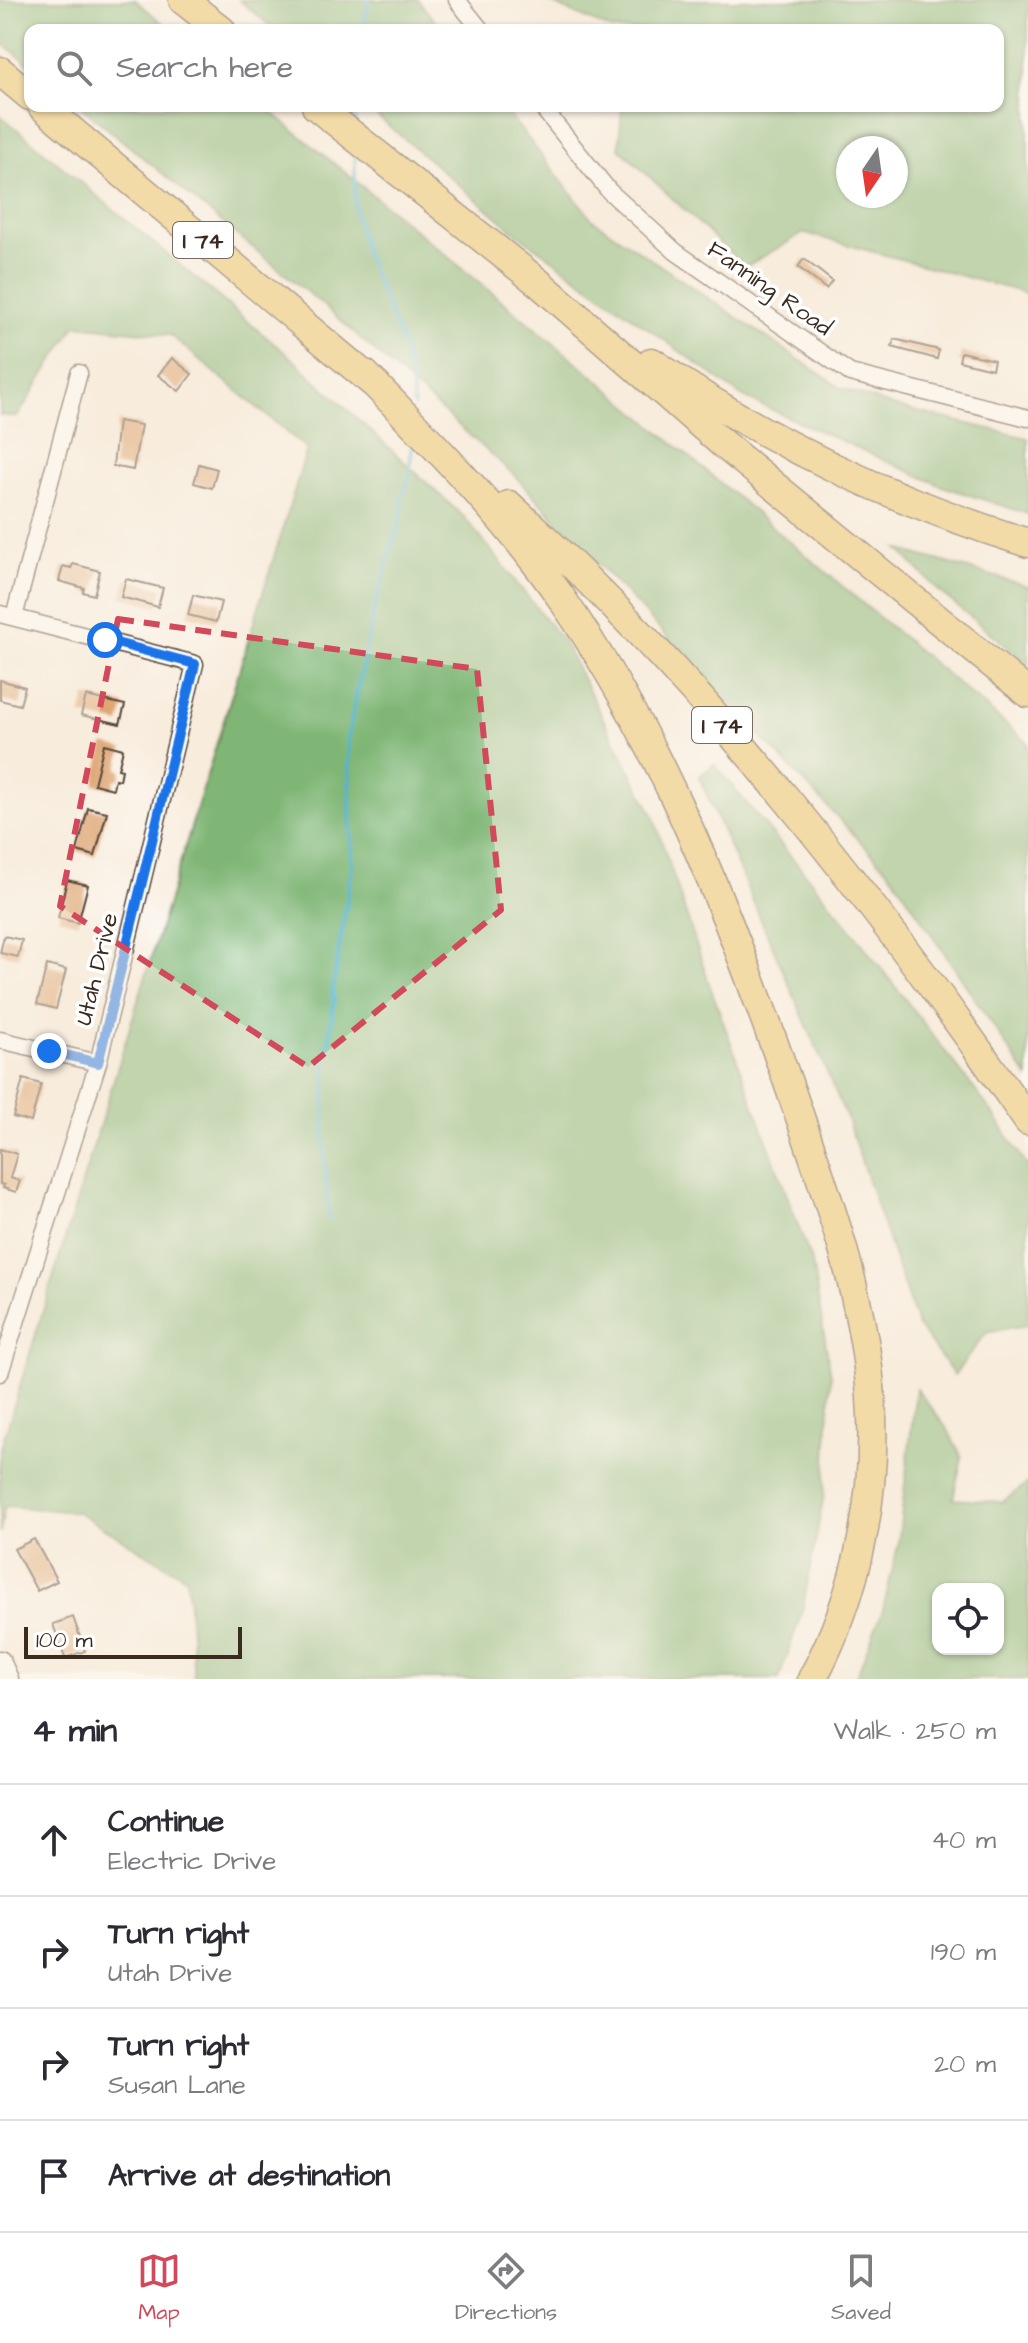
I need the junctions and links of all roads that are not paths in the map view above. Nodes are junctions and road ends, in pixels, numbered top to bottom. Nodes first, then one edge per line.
1 (183, 0) edge
2 (457, 0) edge
3 (213, 24) edge
4 (476, 24) edge
5 (0, 71) edge
6 (24, 91) edge
7 (49, 112) edge
8 (324, 112) edge
9 (546, 112) edge
10 (539, 283) junction
11 (79, 373) dead end
12 (365, 374) junction
13 (1028, 418) edge
14 (1028, 543) edge
15 (7, 615) edge
16 (1028, 693) edge
17 (0, 1040) edge
18 (98, 1063) junction
19 (1028, 1121) edge
20 (0, 1373) edge
21 (0, 1661) edge
22 (8, 1679) edge
23 (812, 1679) edge

1 - 3 highway
2 - 4 street
5 - 6 highway
7 - 12 highway, I 74
8 - 10 highway
9 - 13 street, Fanning Road
10 - 14 highway
10 - 16 highway
11 - 15 street
12 - 19 highway, I 74
12 - 23 highway
15 - 18 street, Utah Drive
17 - 18 street
18 - 20 street, Utah Drive
21 - 22 street

